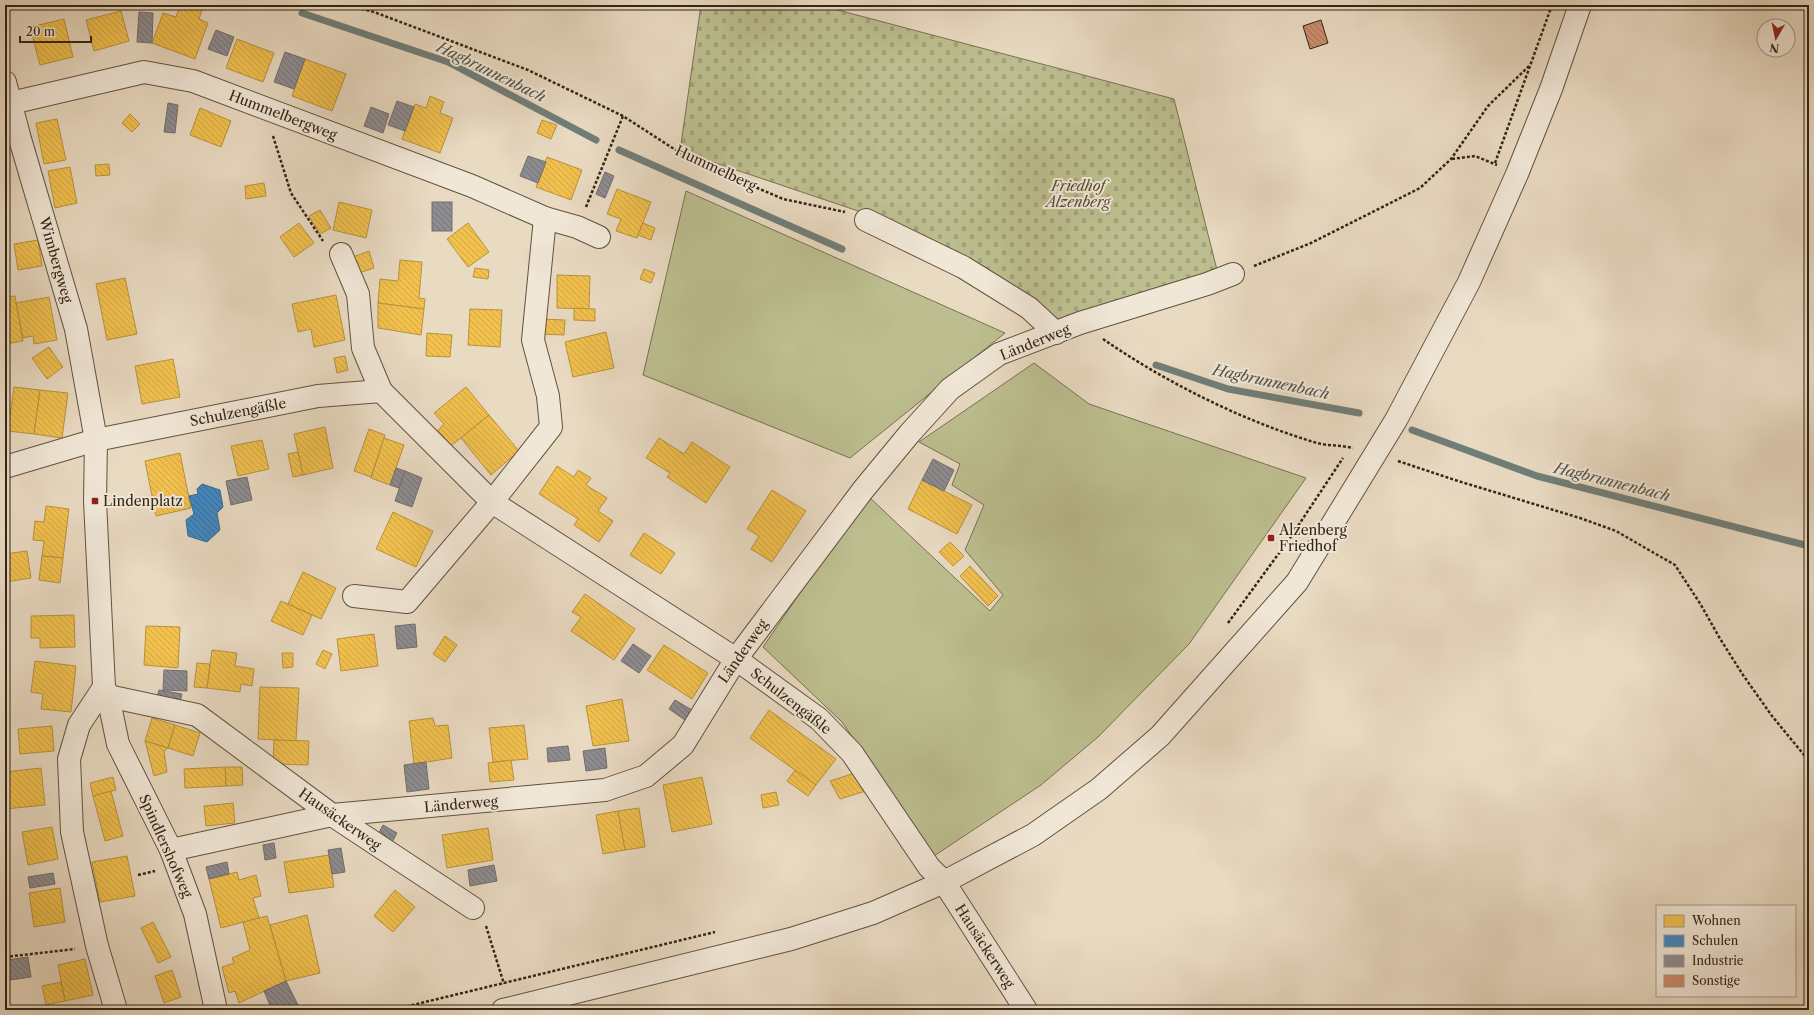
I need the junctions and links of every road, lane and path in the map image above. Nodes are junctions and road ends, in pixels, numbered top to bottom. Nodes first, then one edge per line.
1 (347, 5) edge
2 (1552, 5) edge
3 (1580, 5) edge
4 (1530, 65) junction
5 (5, 82) edge
6 (11, 103) junction
7 (265, 109) junction
8 (623, 116) junction
9 (1451, 159) junction
10 (1495, 164) junction
11 (1492, 171) dead end
12 (545, 218) junction
13 (866, 220) joint
14 (577, 227) junction
15 (600, 236) dead end
16 (341, 254) joint
17 (1234, 274) joint
18 (1080, 323) junction
19 (1056, 333) junction
20 (381, 391) junction
21 (96, 440) junction
22 (1355, 441) dead end
23 (1351, 447) junction
24 (1375, 454) junction
25 (5, 467) edge
26 (492, 502) junction
27 (354, 596) dead end
28 (1225, 626) dead end
29 (736, 658) junction
30 (106, 691) junction
31 (1809, 761) edge
32 (332, 815) junction
33 (171, 850) junction
34 (944, 882) junction
35 (473, 908) joint
36 (718, 931) dead end
37 (97, 946) junction
38 (5, 957) edge
39 (504, 983) junction
40 (505, 1009) edge
41 (116, 1010) edge
42 (216, 1010) edge
43 (392, 1010) edge
44 (1026, 1010) edge

1 - 8 path, Hummelberg
2 - 4 path
3 - 24 street
4 - 9 path
4 - 10 path
5 - 6 street, Wimbergweg
6 - 7 street, Hummelbergweg
6 - 21 street, Wimbergweg
7 - 12 street, Hummelbergweg
7 - 16 path
8 - 13 path, Hummelberg
8 - 14 path
9 - 10 path
9 - 17 path
10 - 11 path
12 - 14 street, Hummelbergweg
12 - 26 street
13 - 19 street
14 - 15 street, Hummelbergweg
16 - 20 street, Schulzengäßle
17 - 18 street, Länderweg
18 - 19 street, Länderweg
18 - 23 path
19 - 29 street, Länderweg
20 - 21 street, Schulzengäßle
20 - 26 street, Schulzengäßle
21 - 25 street, Schulzengäßle
21 - 30 street, Spindlershofweg
22 - 23 path
23 - 24 path
23 - 28 path
24 - 31 path
24 - 34 street
26 - 27 street
26 - 29 street, Schulzengäßle
29 - 32 street, Länderweg
29 - 34 street, Schulzengäßle
30 - 32 street, Hausäckerweg
30 - 33 street, Spindlershofweg
30 - 37 street
32 - 33 street, Länderweg
32 - 35 street, Hausäckerweg
33 - 42 street, Spindlershofweg
34 - 40 street
34 - 44 street, Hausäckerweg
35 - 39 path
36 - 39 path
37 - 38 path
37 - 41 street
39 - 40 path
39 - 43 path

